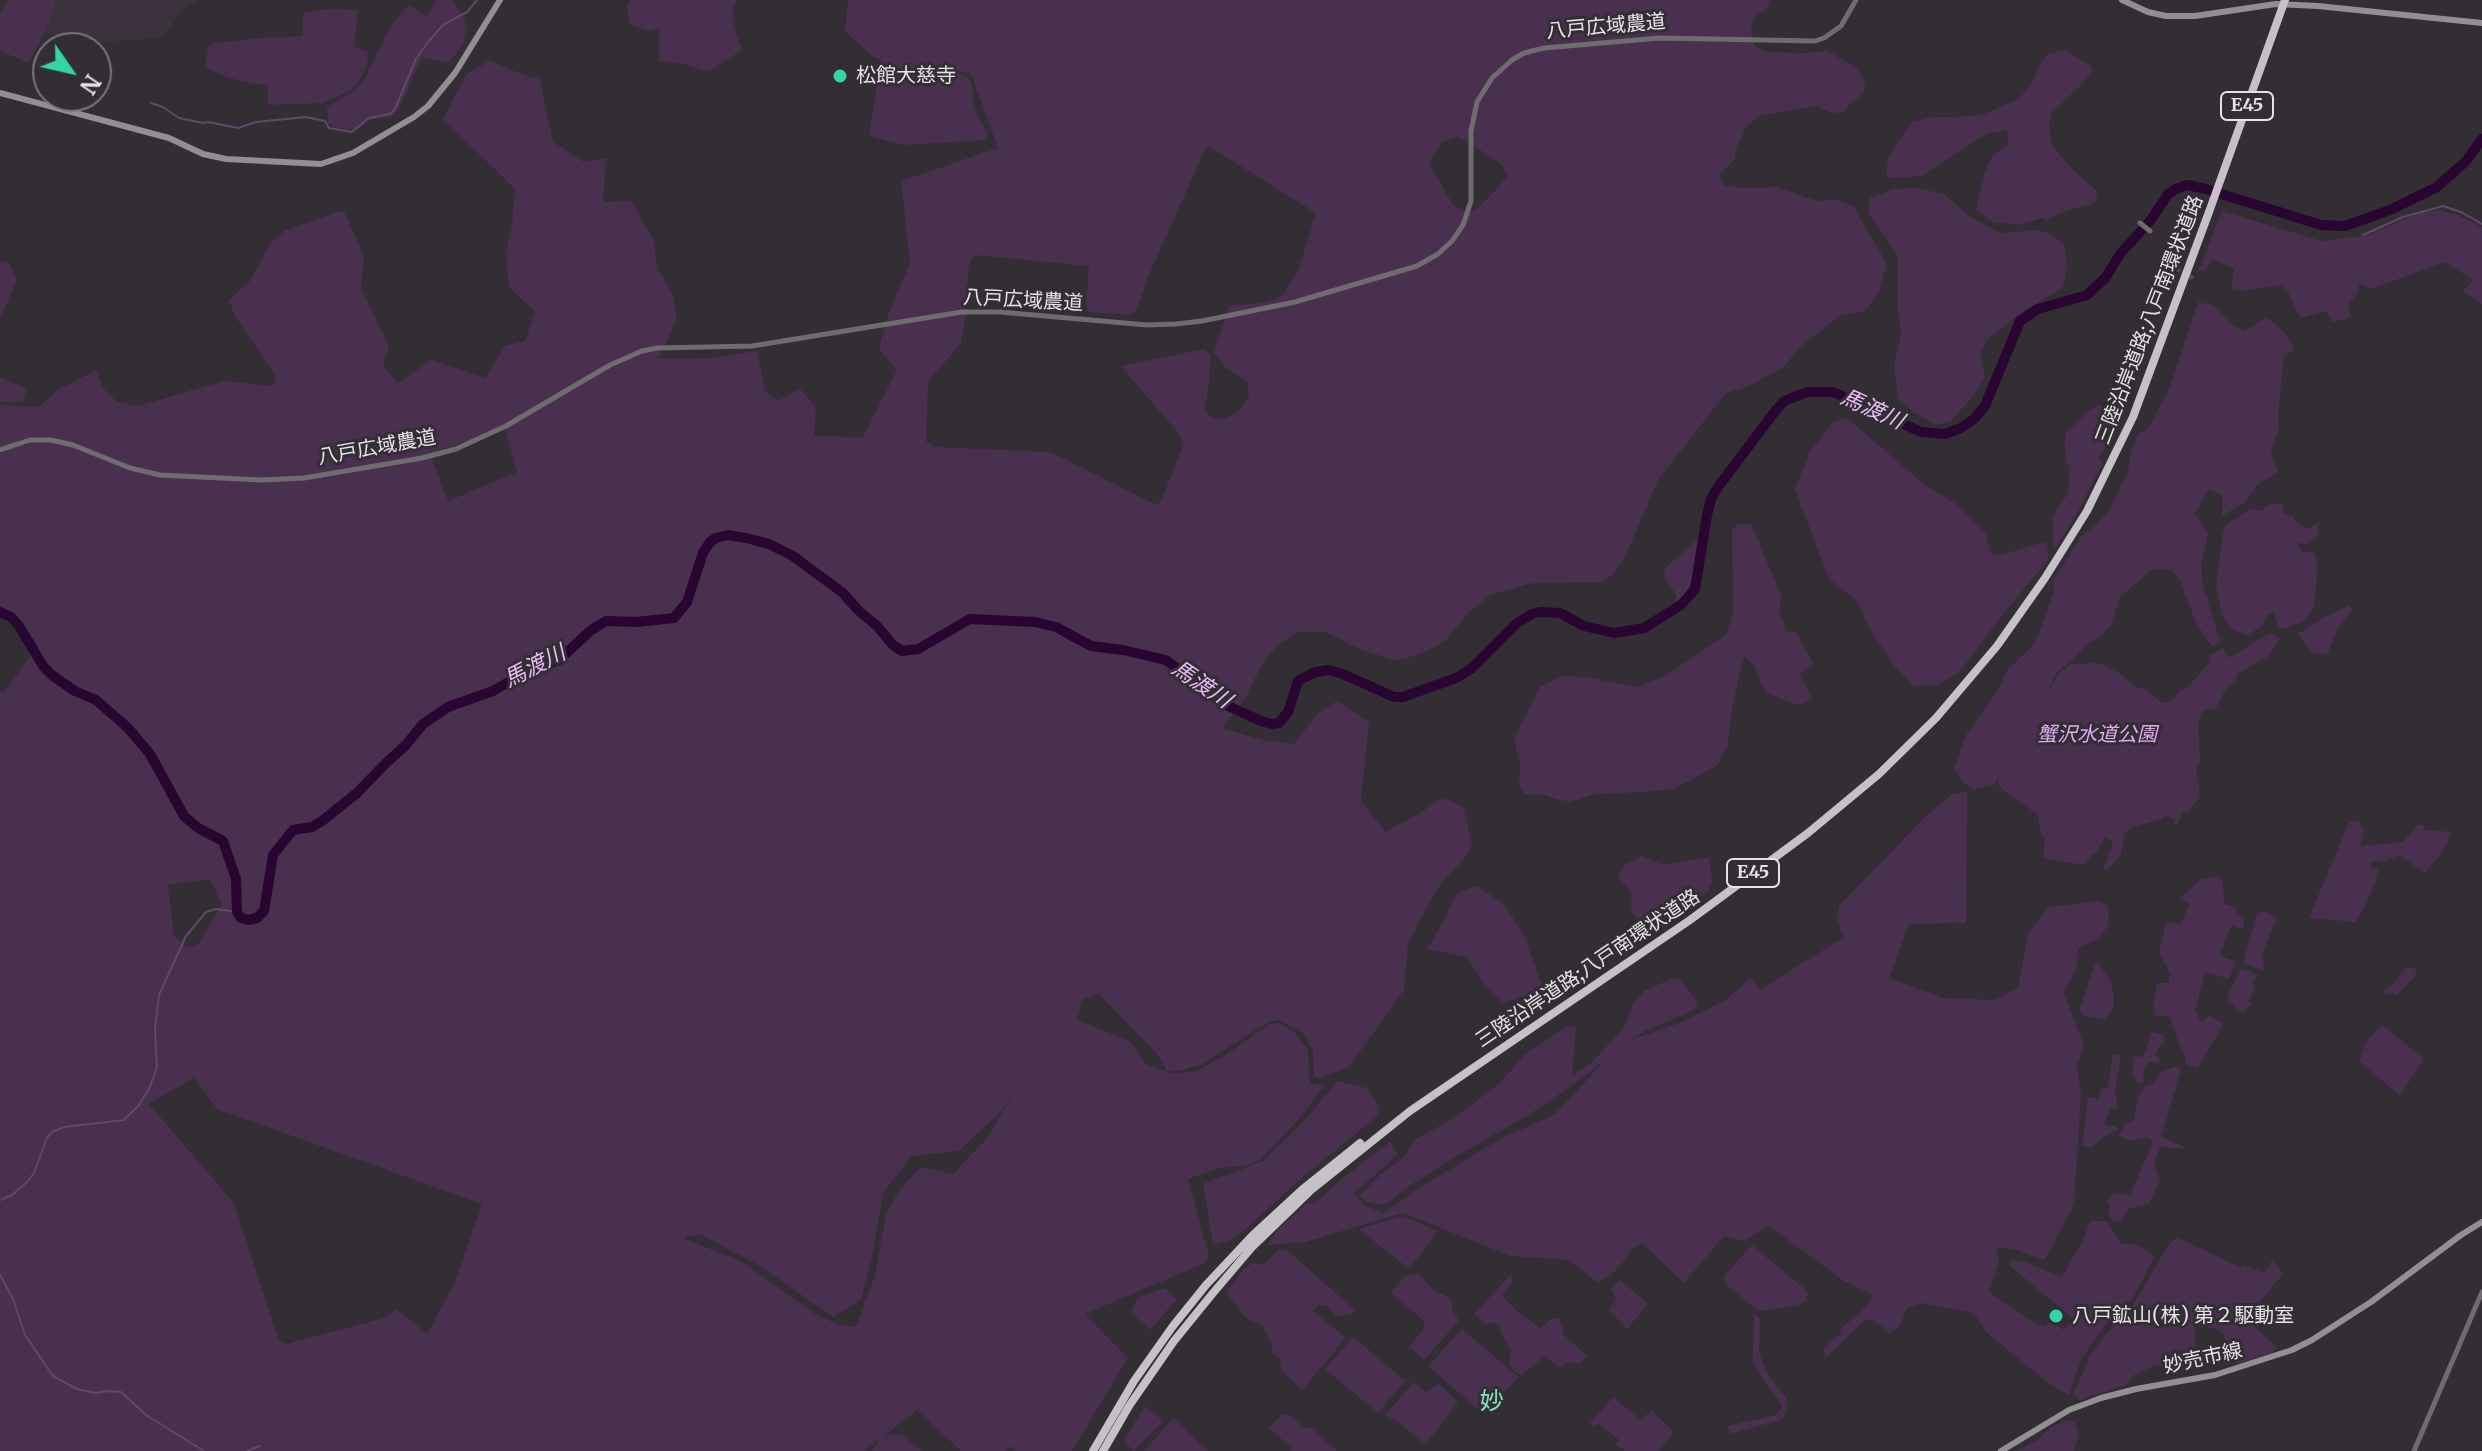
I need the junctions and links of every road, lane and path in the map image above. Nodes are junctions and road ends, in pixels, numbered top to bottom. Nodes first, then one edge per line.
1 (500, 0) edge
2 (1856, 0) edge
3 (2122, 0) edge
4 (2285, 0) edge
5 (2482, 23) edge
6 (0, 93) edge
7 (2140, 223) dead end
8 (2150, 231) dead end
9 (0, 450) edge
10 (1410, 1111) junction
11 (2482, 1222) edge
12 (2482, 1292) edge
13 (1093, 1451) edge
14 (1103, 1451) edge
15 (2001, 1451) edge
16 (2414, 1451) edge

1 - 6 main road
2 - 9 street, 八戸広域農道
3 - 5 main road
4 - 10 highway, 三陸沿岸道路;八戸南環状道路 / E45, bridge
7 - 8 street
10 - 13 highway, 三陸沿岸道路;八戸南環状道路 / E45
10 - 14 highway, 三陸沿岸道路;八戸南環状道路 / E45
11 - 15 main road, 妙売市線
12 - 16 street

